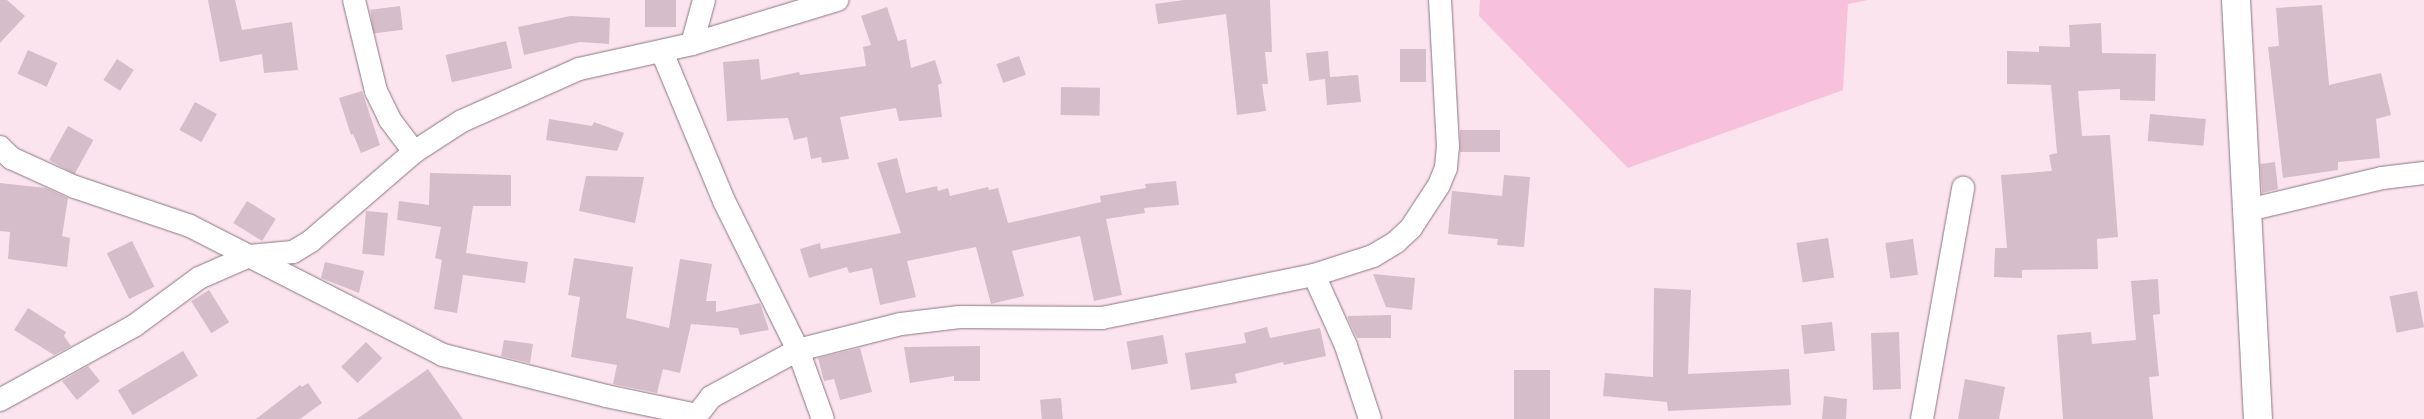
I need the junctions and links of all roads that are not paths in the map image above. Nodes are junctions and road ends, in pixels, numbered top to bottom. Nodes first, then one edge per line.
1 (354, 0) edge
2 (704, 0) edge
3 (837, 0) edge
4 (1440, 0) edge
5 (2236, 0) edge
6 (692, 44) junction
7 (662, 52) junction
8 (0, 147) edge
9 (414, 152) junction
10 (2424, 173) edge
11 (1963, 188) dead end
12 (2248, 210) junction
13 (249, 256) junction
14 (1314, 275) junction
15 (798, 350) junction
16 (0, 400) edge
17 (696, 417) edge
18 (823, 419) edge
19 (1370, 419) edge
20 (1922, 419) edge
21 (2258, 419) edge

1 - 9 street
2 - 6 street
3 - 6 street
4 - 14 street
5 - 12 street
6 - 7 street
7 - 9 street
7 - 15 street
8 - 13 street
9 - 13 street
10 - 12 street
11 - 20 street
12 - 21 street
13 - 16 street
13 - 17 street
14 - 15 street
14 - 19 street
15 - 17 street
15 - 18 street

